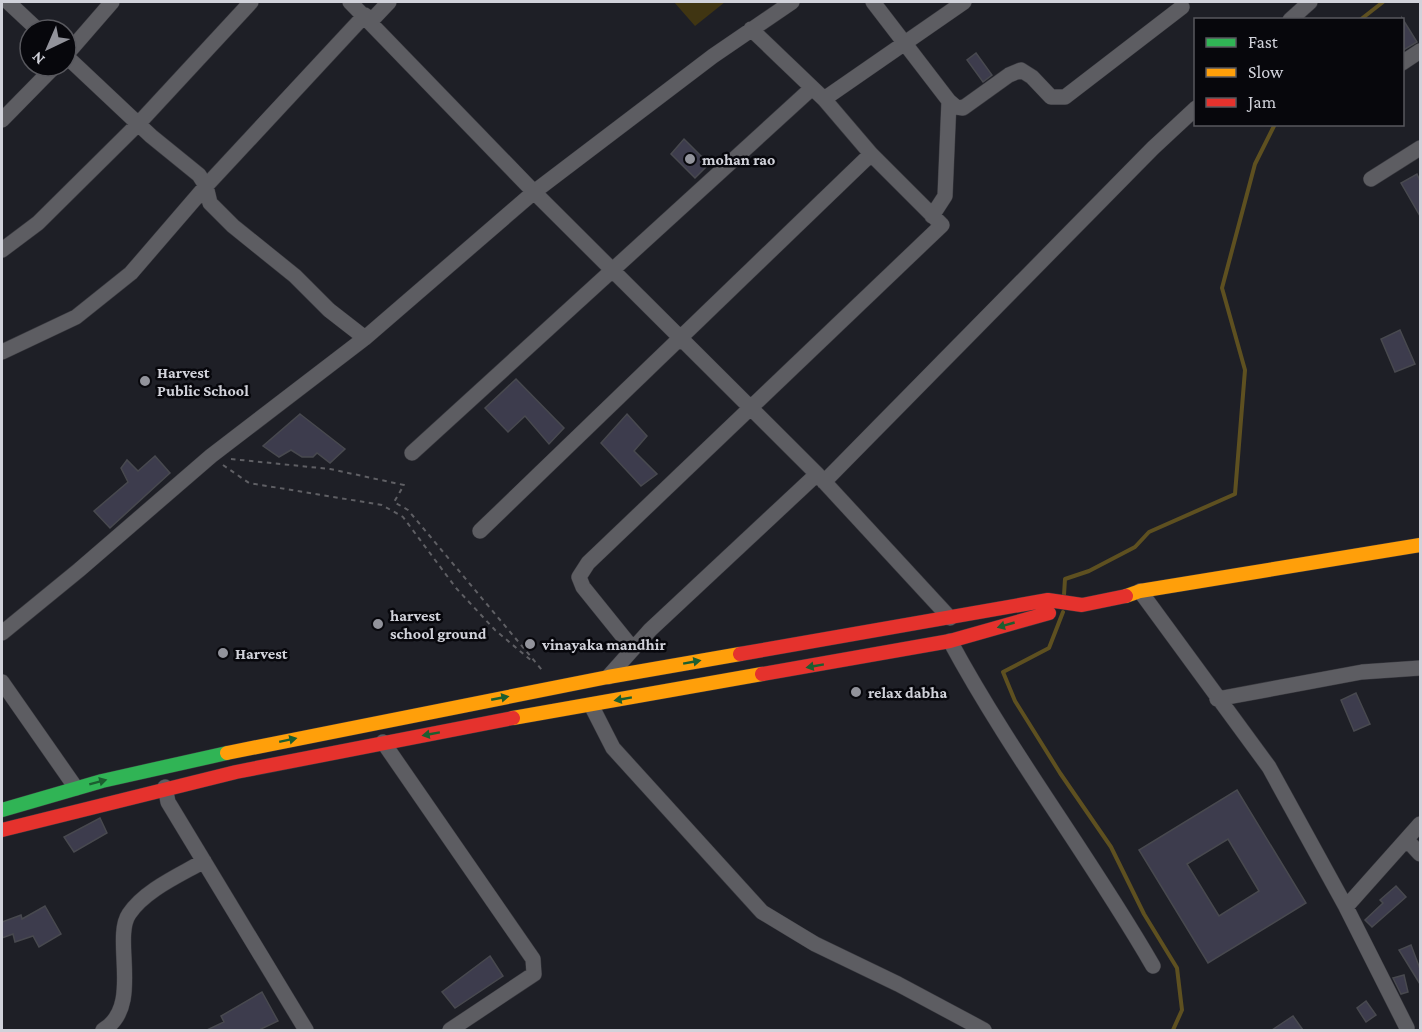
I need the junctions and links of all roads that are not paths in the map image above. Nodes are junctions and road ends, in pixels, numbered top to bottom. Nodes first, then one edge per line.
1 (8, 2) edge
2 (112, 2) edge
3 (251, 2) edge
4 (350, 2) edge
5 (389, 2) edge
6 (792, 2) edge
7 (873, 2) edge
8 (964, 2) edge
9 (1310, 2) edge
10 (1182, 8) dead end
11 (25, 18) edge
12 (368, 18) junction
13 (1292, 18) edge
14 (751, 29) junction
15 (78, 42) edge
16 (906, 43) junction
17 (1420, 51) edge
18 (1404, 62) edge
19 (78, 67) edge
20 (43, 78) edge
21 (812, 88) junction
22 (824, 99) junction
23 (949, 101) junction
24 (1194, 110) edge
25 (2, 120) edge
26 (139, 123) junction
27 (1420, 148) edge
28 (871, 153) junction
29 (1371, 179) dead end
30 (206, 186) junction
31 (534, 192) junction
32 (932, 216) junction
33 (2, 250) edge
34 (612, 269) junction
35 (364, 338) junction
36 (681, 338) junction
37 (2, 352) edge
38 (751, 407) junction
39 (412, 453) dead end
40 (820, 478) junction
41 (480, 531) dead end
42 (1420, 545) edge
43 (1140, 591) junction
44 (1059, 605) junction
45 (950, 618) junction
46 (2, 633) edge
47 (950, 641) junction
48 (633, 649) junction
49 (1420, 668) edge
50 (608, 677) junction
51 (2, 682) edge
52 (1217, 699) junction
53 (591, 705) junction
54 (384, 742) junction
55 (165, 787) junction
56 (76, 788) junction
57 (2, 810) edge
58 (1420, 824) edge
59 (2, 830) edge
60 (1407, 840) junction
61 (1420, 854) edge
62 (204, 861) junction
63 (1346, 907) junction
64 (1153, 966) dead end
65 (1420, 1019) edge
66 (299, 1028) edge
67 (1406, 1029) edge
68 (103, 1030) edge
69 (450, 1030) edge
70 (984, 1030) edge

1 - 11 street
2 - 15 street
3 - 26 street
4 - 12 street
5 - 12 street
6 - 14 street
7 - 16 street
8 - 16 street
9 - 13 street
10 - 23 street
12 - 30 street
12 - 31 street
14 - 21 street
14 - 31 street
16 - 22 street
16 - 23 street
17 - 18 street
19 - 26 street
20 - 25 street
21 - 22 street
21 - 34 street
22 - 28 street
23 - 32 street
24 - 40 street
26 - 30 street
26 - 33 street
27 - 29 street
28 - 32 street
28 - 36 street
30 - 35 street
30 - 37 street
31 - 34 street
31 - 35 street
32 - 38 street
34 - 36 street
34 - 39 street
35 - 46 street
36 - 38 street
36 - 41 street
38 - 40 street
38 - 48 street
40 - 45 street
40 - 48 street
42 - 43 street
43 - 44 street
43 - 52 street
44 - 45 street
44 -> 47 street
50 -> 45 street
47 -> 53 street
47 - 64 street
48 - 50 street
49 - 52 street
56 -> 50 street
51 - 56 street
52 - 63 street
53 -> 54 street
53 - 70 street
54 - 55 street
54 - 69 street
55 - 59 street
55 - 62 street
56 - 57 street
58 - 60 street
60 - 61 street
60 - 63 street
62 - 66 street
62 - 68 street
63 - 67 street
65 - 67 street

